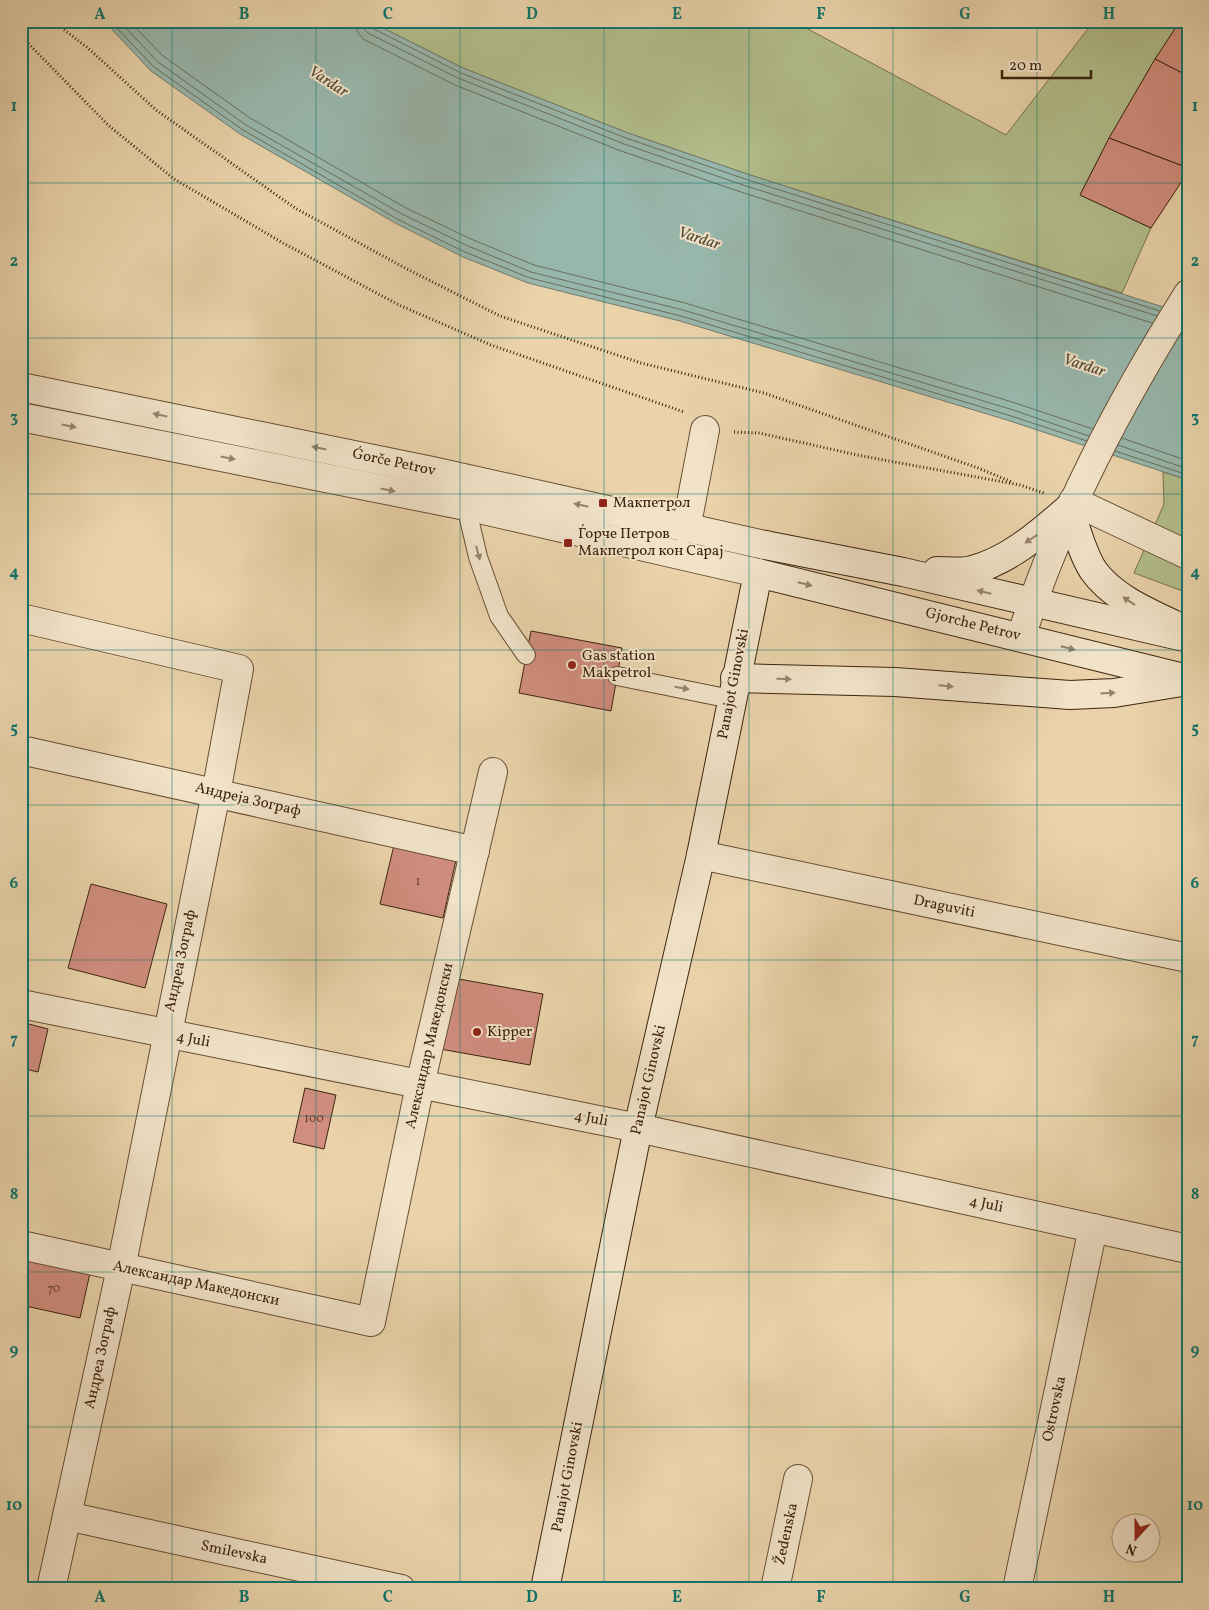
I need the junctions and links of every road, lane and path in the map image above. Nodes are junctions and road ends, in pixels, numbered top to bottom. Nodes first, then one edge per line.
1 (53, 21) edge
2 (21, 36) edge
3 (1188, 294) edge
4 (21, 387) edge
5 (21, 417) edge
6 (705, 430) junction
7 (1074, 498) junction
8 (466, 506) junction
9 (686, 529) junction
10 (1188, 555) edge
11 (903, 572) junction
12 (758, 573) junction
13 (1032, 602) junction
14 (21, 618) edge
15 (1188, 632) edge
16 (1020, 637) junction
17 (1188, 638) edge
18 (526, 655) dead end
19 (617, 676) dead end
20 (1188, 680) edge
21 (733, 688) junction
22 (21, 750) edge
23 (493, 772) dead end
24 (216, 793) junction
25 (474, 852) junction
26 (701, 856) junction
27 (1188, 958) edge
28 (21, 1004) edge
29 (166, 1034) junction
30 (420, 1085) junction
31 (638, 1128) junction
32 (1093, 1228) junction
33 (21, 1245) edge
34 (1188, 1249) edge
35 (121, 1268) junction
36 (371, 1322) joint
37 (798, 1479) dead end
38 (67, 1516) junction
39 (51, 1589) edge
40 (401, 1589) edge
41 (545, 1589) edge
42 (775, 1589) edge
43 (1017, 1589) edge

1 - 6 path
2 - 6 path
3 - 7 street
9 -> 4 street, Ǵorče Petrov
5 -> 8 street, Ǵorče Petrov
6 - 9 street
7 - 10 street
7 -> 11 street
7 - 13 street
15 -> 7 street
8 - 12 street, Ǵorče Petrov
8 -> 18 lane
9 - 11 street, Ǵorče Petrov
13 -> 11 street
12 -> 16 street, Gjorche Petrov
12 - 21 street, Panajot Ginovski
13 - 16 street
13 - 17 street
14 - 24 street, Андреа Зограф
16 -> 20 street, Gjorche Petrov
19 -> 21 lane
21 -> 20 street
21 - 26 street, Panajot Ginovski
22 - 24 street, Андреја Зограф
23 - 25 street, Αлександар Македонски
24 - 25 street, Андреја Зограф
24 - 29 street, Андреа Зограф
25 - 30 street, Αлександар Македонски
26 - 27 street, Draguviti
26 - 31 street, Panajot Ginovski
28 - 29 street, 4 Juli
29 - 30 street, 4 Juli
29 - 35 street, Андреа Зограф
30 - 31 street, 4 Juli
30 - 36 street, Αлександар Македонски
31 - 32 street, 4 Juli
31 - 41 street, Panajot Ginovski
32 - 34 street, 4 Juli
32 - 43 street, Ostrovska
33 - 35 street, Александар Македонски
35 - 36 street, Александар Македонски
35 - 38 street, Андреа Зограф
37 - 42 street, Žedenska
38 - 39 street, Андреа Зограф
38 - 40 street, Smilevska

